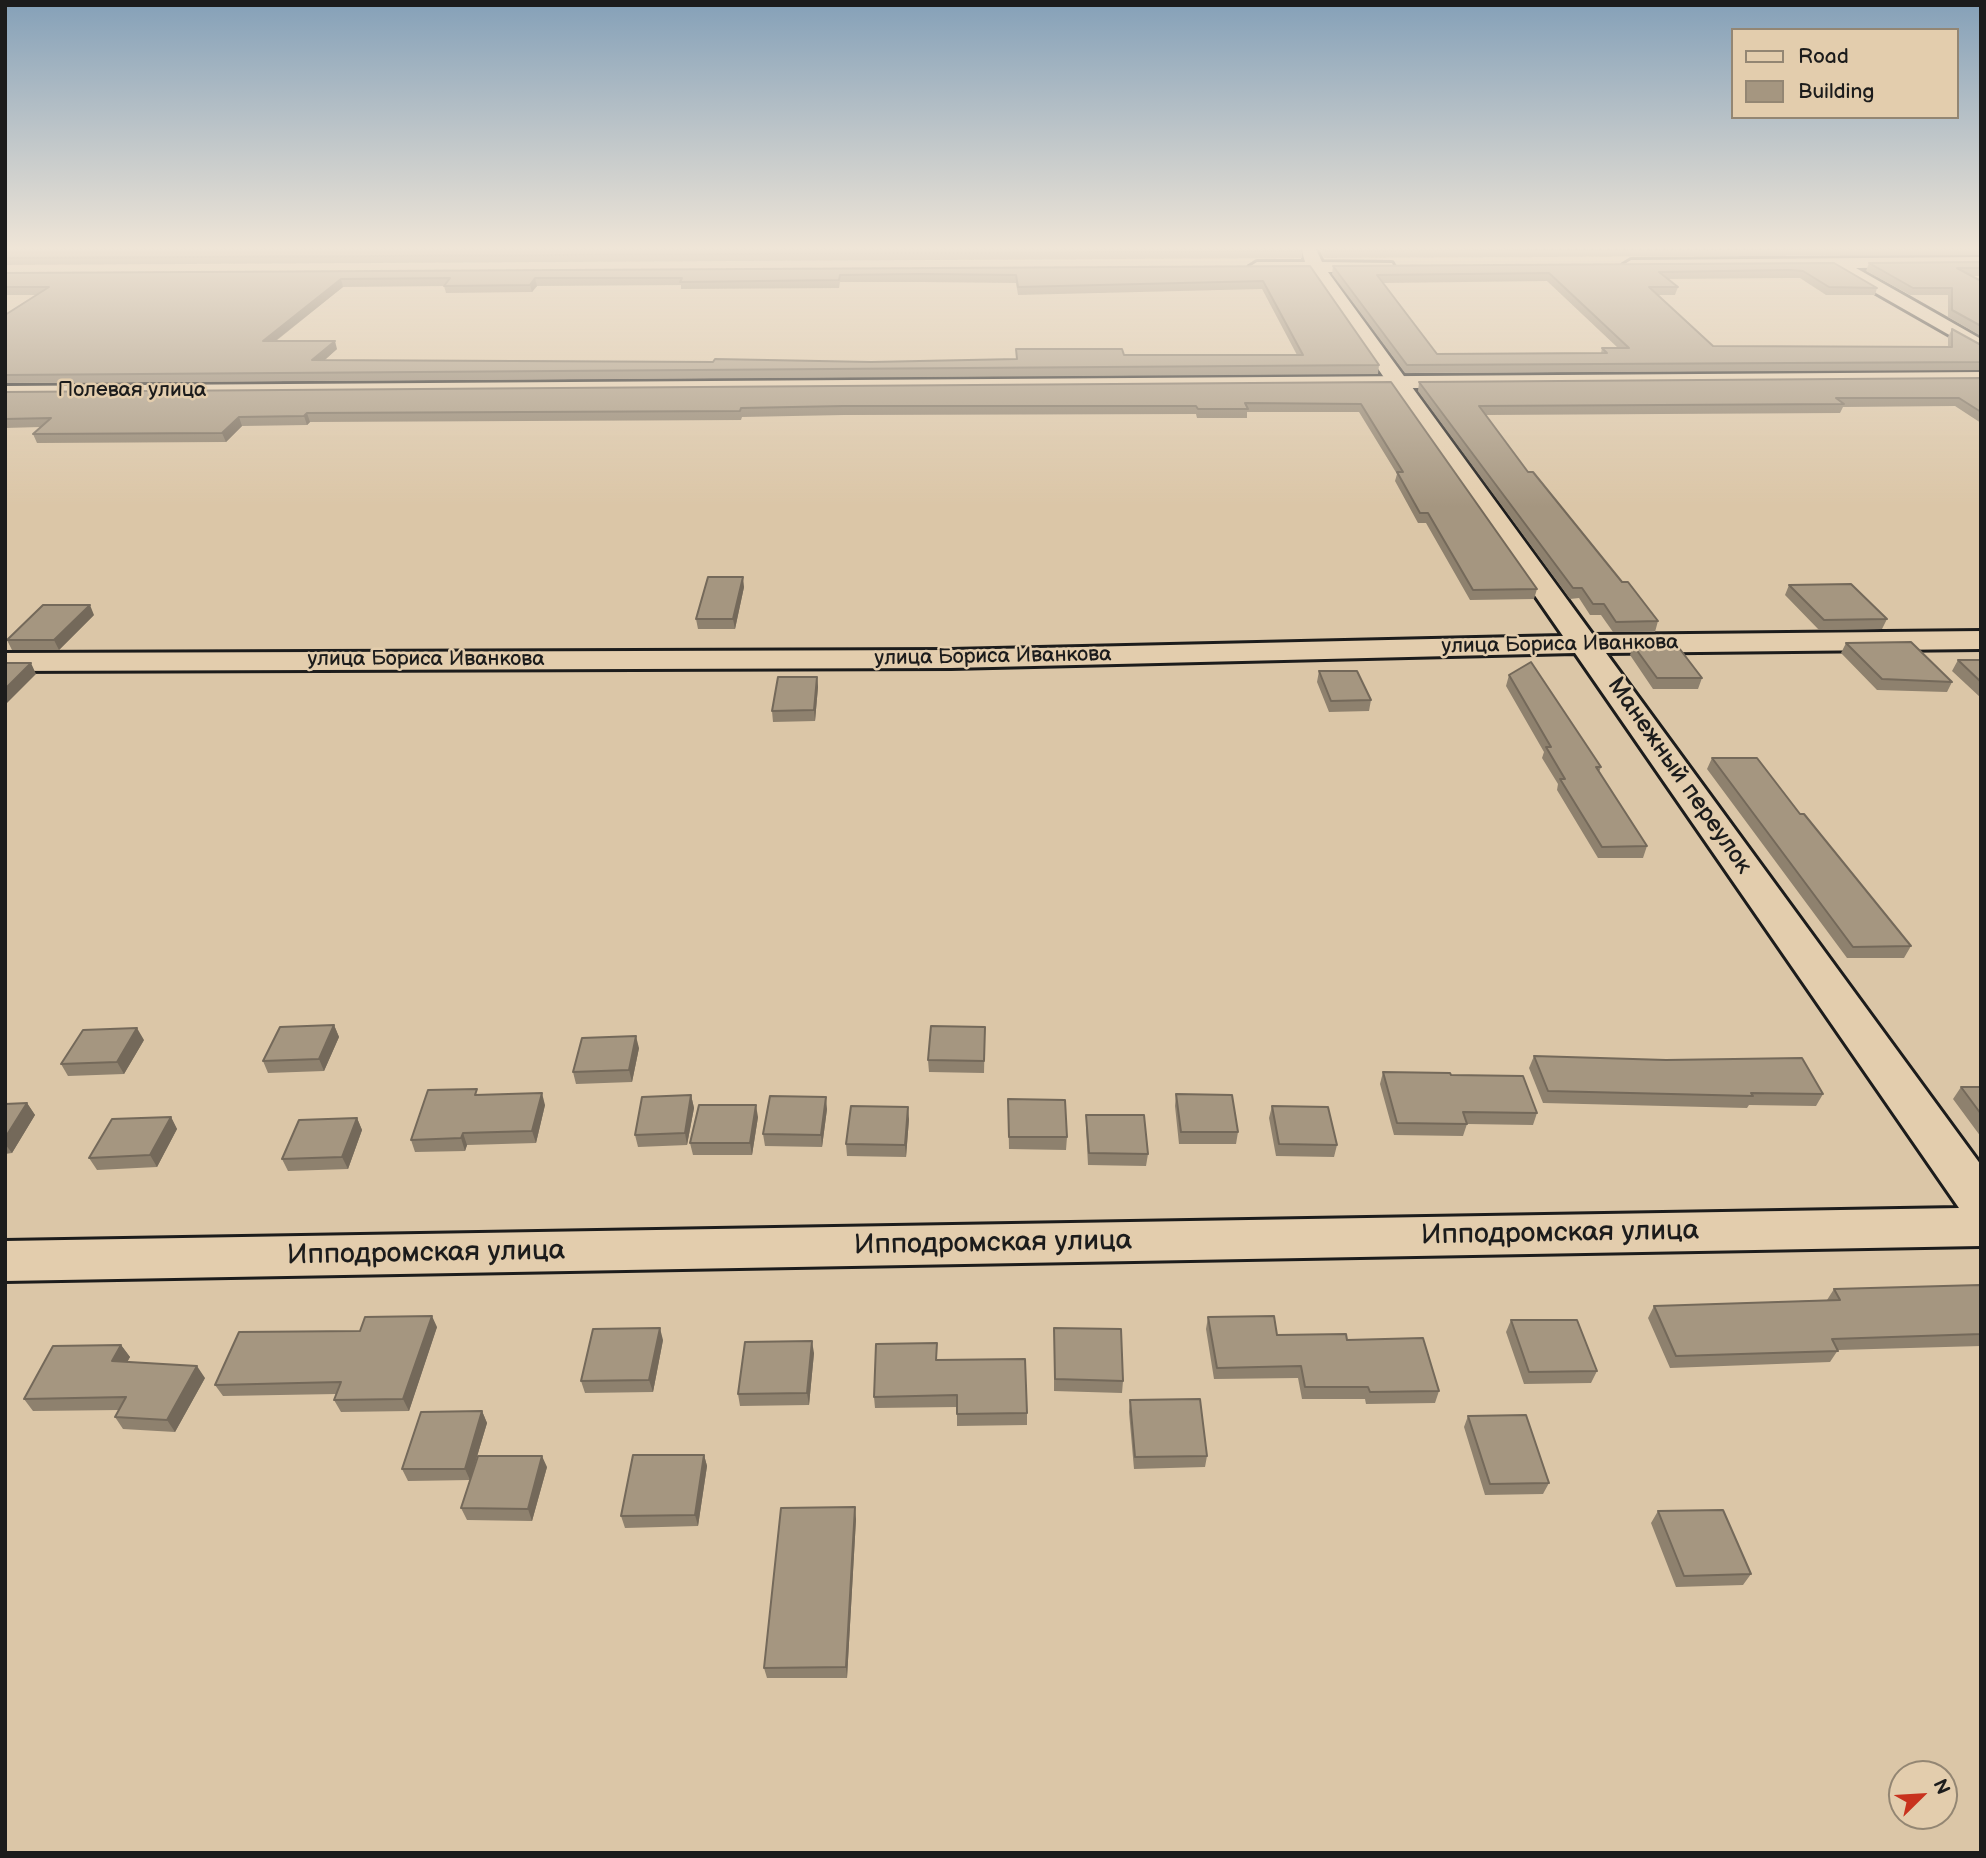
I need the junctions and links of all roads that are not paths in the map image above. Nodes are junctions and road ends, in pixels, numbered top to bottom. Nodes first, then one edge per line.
1 (1366, 334) edge
2 (1958, 334) edge
3 (1981, 347) edge
4 (1981, 378) edge
5 (1400, 382) junction
6 (5, 392) edge
7 (1981, 640) edge
8 (1585, 644) junction
9 (5, 662) edge
10 (1981, 1202) edge
11 (1981, 1227) edge
12 (5, 1261) edge

1 - 5 street, Манежный переулок
2 - 3 street
4 - 5 street, Полевая улица
5 - 6 street, Полевая улица
5 - 8 street, Манежный переулок
7 - 8 street, улица Бориса Иванкова
8 - 9 street, улица Бориса Иванкова
8 - 10 street, Манежный переулок
11 - 12 street, Ипподромская улица

